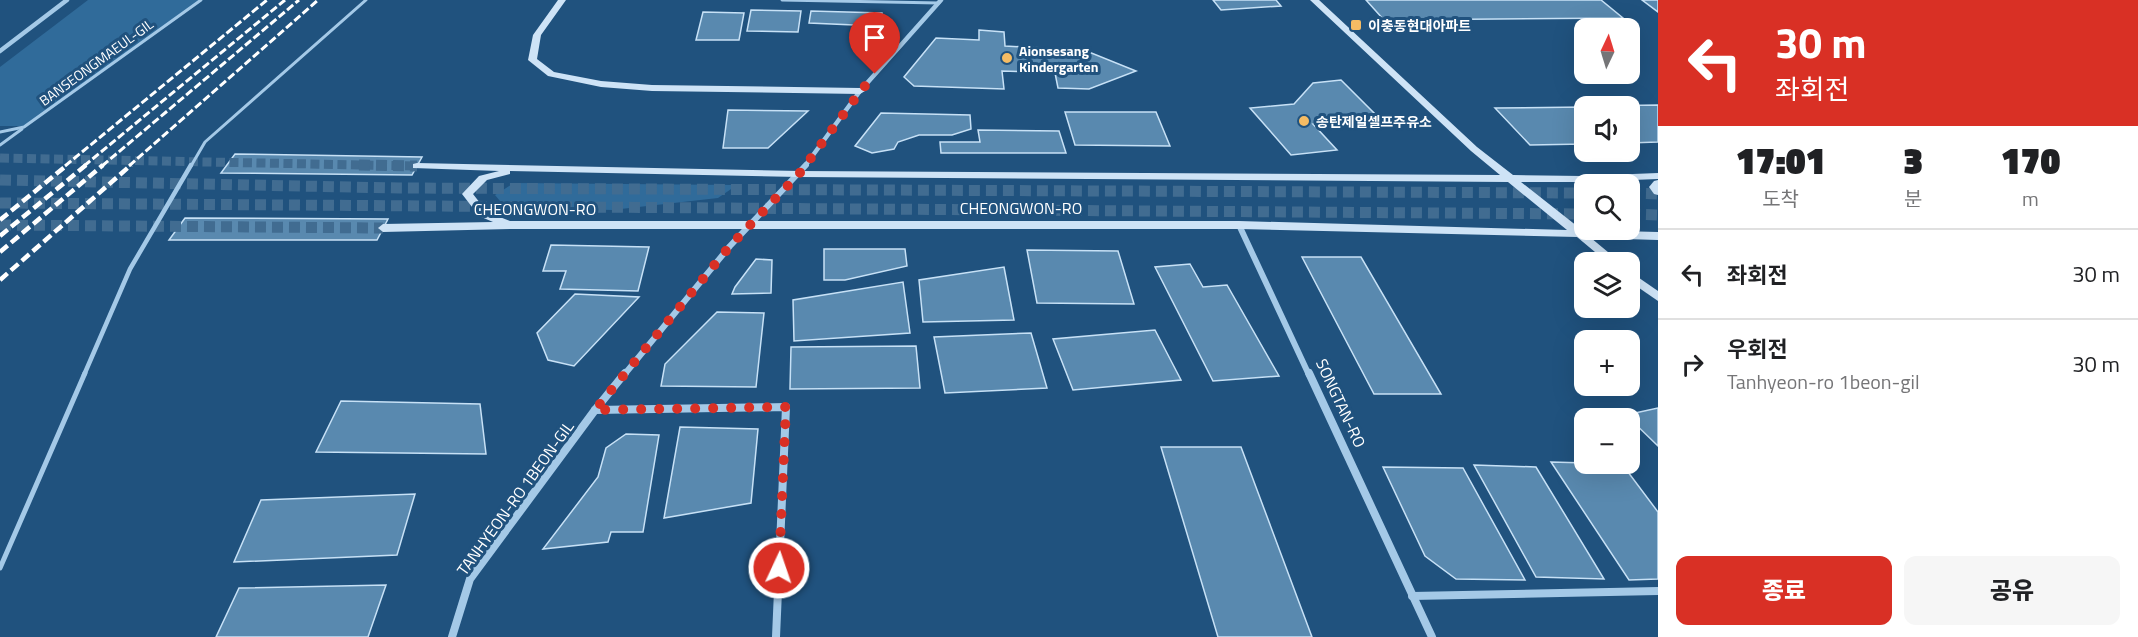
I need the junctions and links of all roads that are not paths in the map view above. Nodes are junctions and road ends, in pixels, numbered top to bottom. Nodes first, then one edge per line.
1 (67, 0) edge
2 (201, 0) edge
3 (366, 0) edge
4 (562, 0) edge
5 (782, 0) edge
6 (1314, 0) edge
7 (940, 2) edge
8 (0, 51) edge
9 (860, 92) junction
10 (24, 127) junction
11 (0, 132) edge
12 (0, 145) edge
13 (417, 166) dead end
14 (525, 168) junction
15 (799, 174) junction
16 (1658, 176) edge
17 (1507, 177) junction
18 (1658, 183) edge
19 (1658, 192) edge
20 (510, 225) junction
21 (750, 225) junction
22 (1239, 225) junction
23 (383, 228) tunnel mouth
24 (1574, 231) edge
25 (1574, 234) edge
26 (1640, 236) edge
27 (1658, 236) edge
28 (1586, 240) edge
29 (1601, 252) edge
30 (1640, 283) edge
31 (1658, 297) edge
32 (595, 410) junction
33 (0, 568) edge
34 (1658, 591) edge
35 (1412, 596) junction
36 (452, 637) edge
37 (776, 637) edge
38 (1432, 637) edge

1 - 8 street
2 - 10 lane, BANSEONGMAEUL-GIL
3 - 33 lane
4 - 9 main road
5 - 7 lane
6 - 17 main road
7 - 9 street, TANHYEON-RO 1BEON-GIL
9 - 15 street, TANHYEON-RO 1BEON-GIL
10 - 11 lane, BANSEONGMAEUL-GIL
10 - 12 lane
13 - 14 main road, CHEONGWON-RO
14 - 15 main road, CHEONGWON-RO
14 - 20 main road
15 - 17 main road, CHEONGWON-RO
15 - 21 street, TANHYEON-RO 1BEON-GIL
16 - 17 main road, CHEONGWON-RO
17 - 24 main road
18 - 19 main road
20 - 21 main road, CHEONGWON-RO
20 - 23 main road, CHEONGWON-RO
21 - 22 main road, CHEONGWON-RO
21 - 32 street, TANHYEON-RO 1BEON-GIL
22 - 25 main road, CHEONGWON-RO
22 - 35 street, SONGTAN-RO
26 - 27 main road, CHEONGWON-RO
28 - 29 main road
30 - 31 main road
32 - 36 street, TANHYEON-RO 1BEON-GIL
32 - 37 street
34 - 35 street
35 - 38 street, SONGTAN-RO

